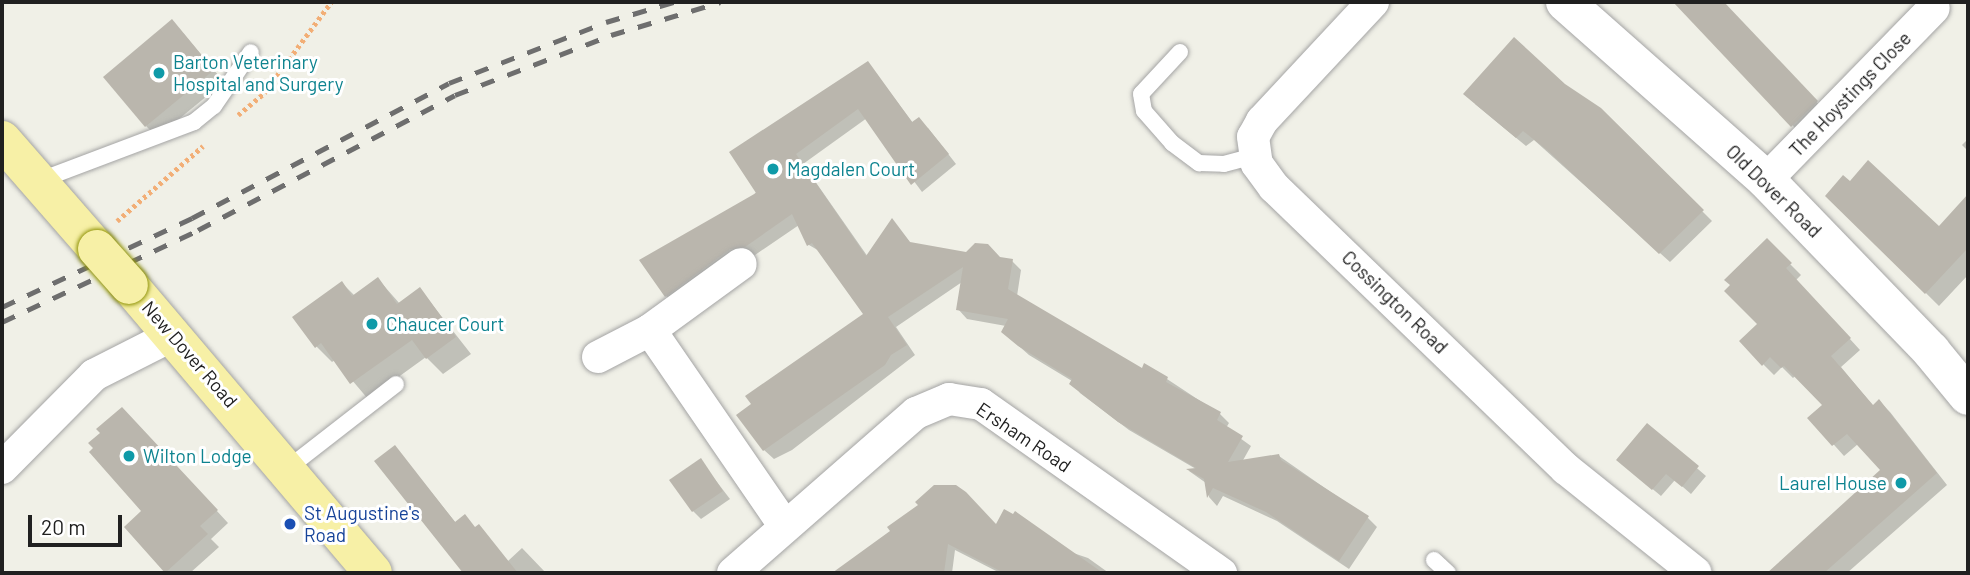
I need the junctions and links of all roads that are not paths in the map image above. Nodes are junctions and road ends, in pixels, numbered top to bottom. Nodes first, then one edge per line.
1 (1373, 2) edge
2 (1564, 2) edge
3 (1934, 8) dead end
4 (251, 52) dead end
5 (1180, 52) dead end
6 (2, 140) edge
7 (1254, 156) junction
8 (1766, 180) junction
9 (38, 181) junction
10 (741, 264) dead end
11 (650, 330) junction
12 (173, 335) junction
13 (598, 357) dead end
14 (396, 384) dead end
15 (1968, 397) edge
16 (2, 468) edge
17 (287, 469) junction
18 (784, 525) junction
19 (1434, 560) dead end
20 (373, 573) edge
21 (733, 573) edge
22 (1221, 573) edge
23 (1448, 573) edge
24 (1696, 573) edge

1 - 7 street
2 - 8 street, Old Dover Road
3 - 8 street, The Hoystings Close
4 - 9 lane
5 - 7 lane
6 - 9 main road, New Dover Road
7 - 24 street, Cossington Road
8 - 15 street, Old Dover Road
9 - 12 main road, New Dover Road, bridge
10 - 11 street
11 - 13 street
11 - 18 street
12 - 16 street
12 - 17 main road, New Dover Road
14 - 17 lane
17 - 20 main road, New Dover Road
18 - 21 street, Ersham Road
18 - 22 street, Ersham Road
19 - 23 lane

